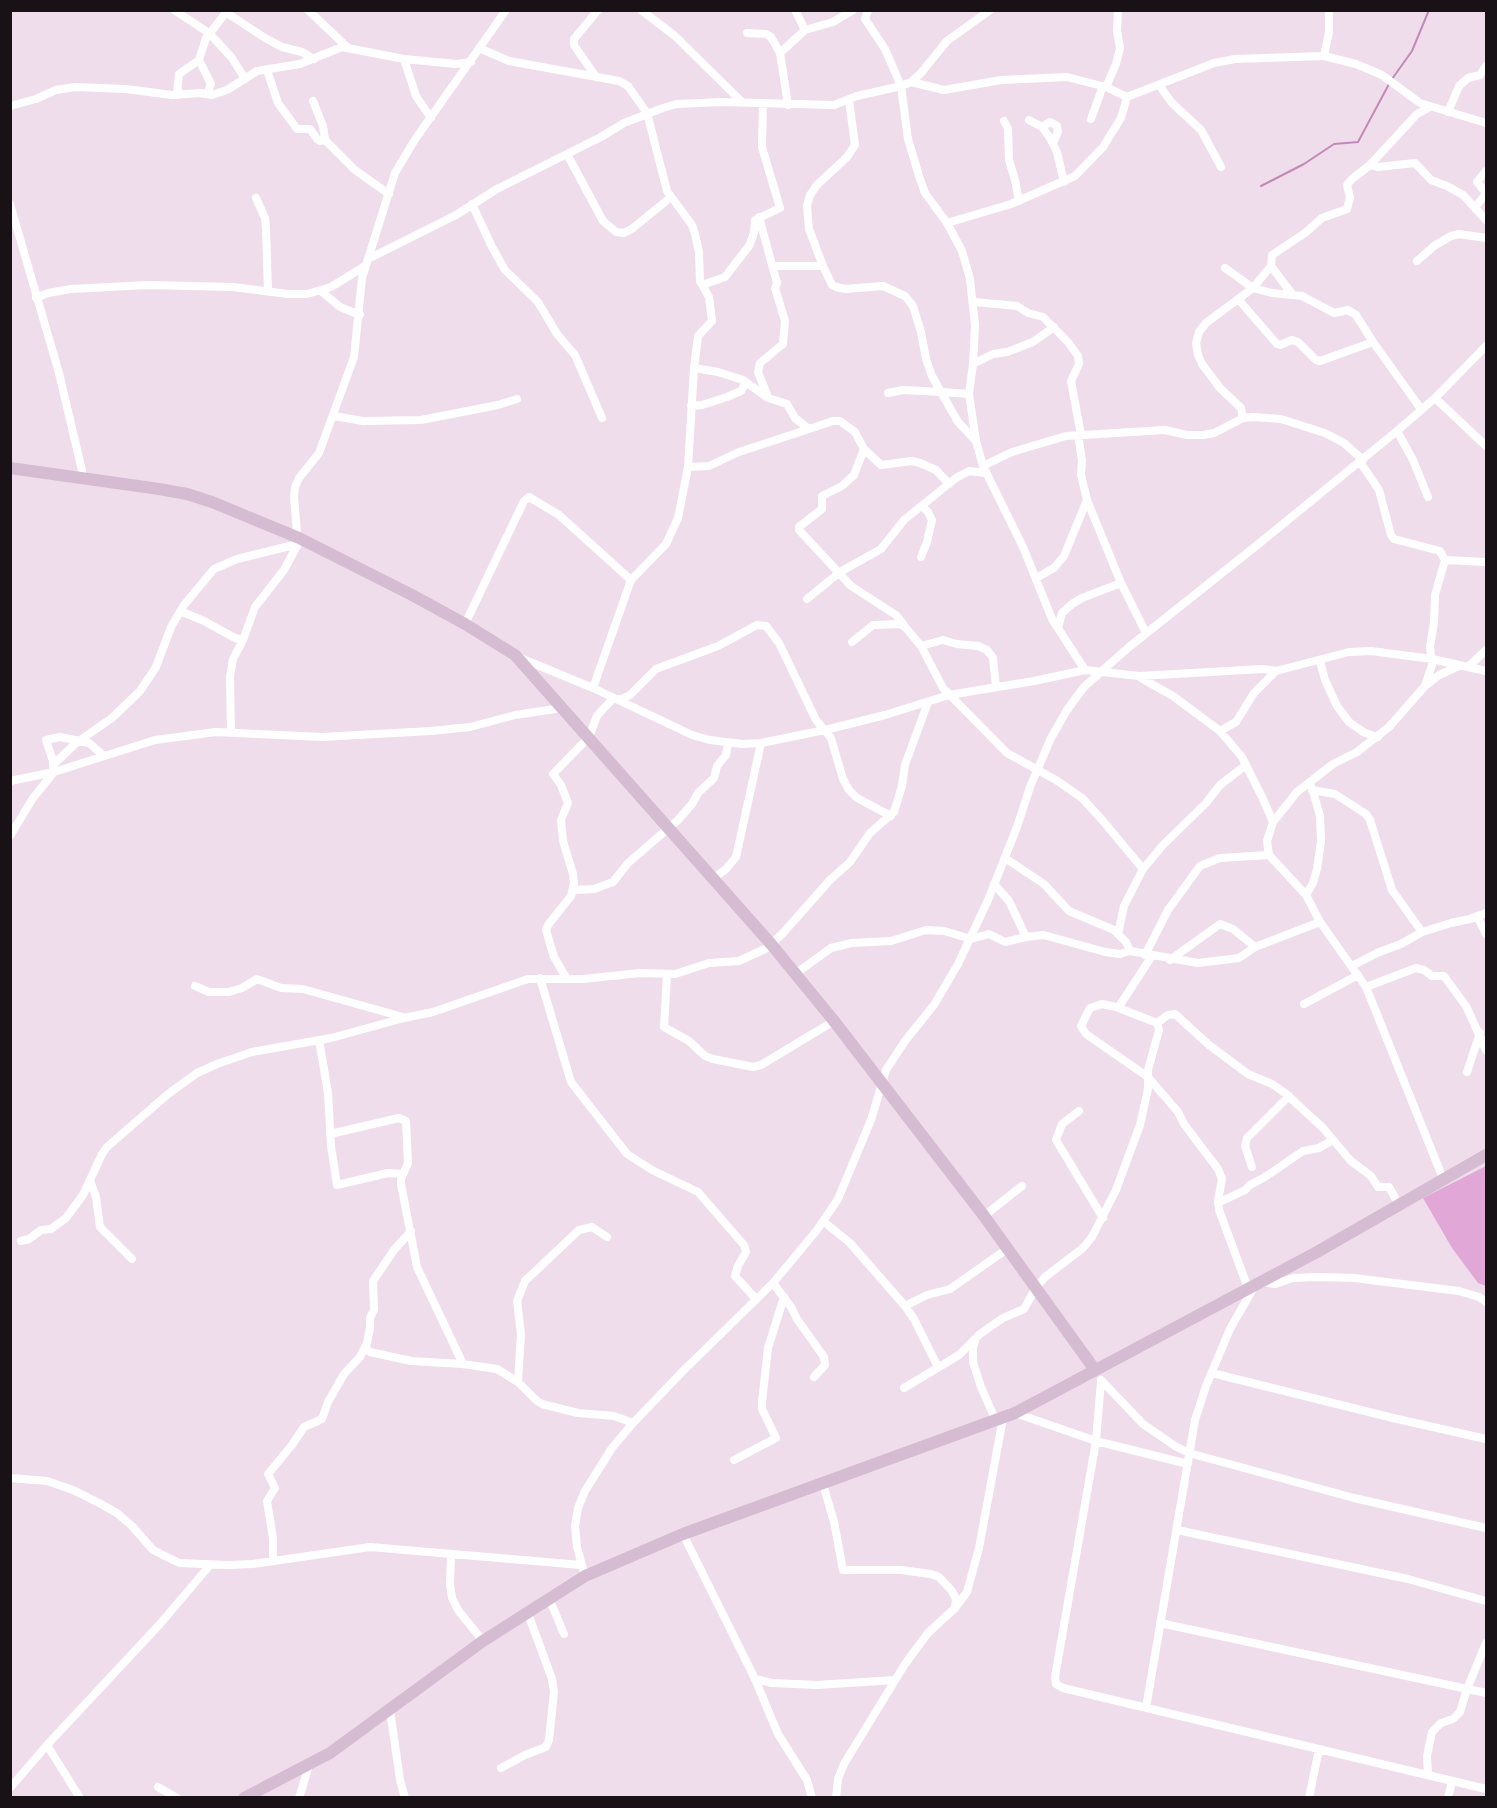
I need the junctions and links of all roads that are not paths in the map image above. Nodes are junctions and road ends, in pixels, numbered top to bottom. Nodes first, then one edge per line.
1 (174, 10) edge
2 (308, 10) edge
3 (506, 10) edge
4 (598, 10) edge
5 (641, 10) edge
6 (795, 10) edge
7 (855, 10) edge
8 (990, 10) edge
9 (1118, 10) edge
10 (1329, 10) edge
11 (227, 12) edge
12 (867, 15) edge
13 (805, 30) junction
14 (209, 33) junction
15 (747, 33) dead end
16 (347, 47) junction
17 (479, 48) junction
18 (780, 53) junction
19 (1323, 56) junction
20 (314, 59) junction
21 (404, 59) junction
22 (199, 60) junction
23 (471, 62) junction
24 (1486, 66) edge
25 (267, 70) junction
26 (596, 77) junction
27 (245, 79) junction
28 (911, 81) junction
29 (901, 86) junction
30 (1105, 86) junction
31 (1159, 86) junction
32 (207, 94) junction
33 (177, 95) junction
34 (1127, 97) junction
35 (849, 100) junction
36 (313, 101) dead end
37 (742, 102) junction
38 (763, 103) junction
39 (788, 105) junction
40 (10, 106) edge
41 (1430, 106) junction
42 (1448, 112) junction
43 (647, 113) junction
44 (431, 118) junction
45 (1091, 119) dead end
46 (1029, 120) dead end
47 (1004, 121) dead end
48 (1486, 123) edge
49 (325, 140) junction
50 (567, 154) junction
51 (1370, 165) junction
52 (1221, 167) dead end
53 (1486, 171) edge
54 (1064, 182) junction
55 (1486, 193) edge
56 (389, 194) junction
57 (671, 197) junction
58 (256, 198) dead end
59 (1019, 201) junction
60 (10, 204) edge
61 (472, 204) junction
62 (1475, 207) junction
63 (759, 217) junction
64 (1486, 220) edge
65 (13, 223) edge
66 (946, 223) junction
67 (1486, 238) edge
68 (1417, 261) dead end
69 (367, 263) junction
70 (773, 266) junction
71 (823, 266) junction
72 (1271, 266) junction
73 (1225, 268) dead end
74 (702, 285) junction
75 (1253, 288) junction
76 (268, 291) junction
77 (321, 291) junction
78 (1292, 294) junction
79 (36, 298) junction
80 (1238, 299) junction
81 (974, 302) junction
82 (360, 315) junction
83 (1054, 327) junction
84 (1372, 342) junction
85 (1486, 346) edge
86 (973, 364) junction
87 (694, 368) junction
88 (746, 382) junction
89 (941, 392) junction
90 (888, 393) dead end
91 (969, 394) junction
92 (768, 398) junction
93 (1435, 398) junction
94 (517, 399) dead end
95 (691, 406) junction
96 (1421, 409) junction
97 (334, 416) junction
98 (603, 418) dead end
99 (1243, 418) junction
100 (809, 429) junction
101 (1397, 431) junction
102 (1079, 435) junction
103 (976, 441) junction
104 (1486, 446) edge
105 (864, 449) junction
106 (1361, 461) junction
107 (688, 467) junction
108 (10, 468) edge
109 (984, 469) junction
110 (84, 479) junction
111 (950, 484) junction
112 (1428, 497) dead end
113 (1087, 500) junction
114 (922, 506) junction
115 (298, 541) junction
116 (921, 557) dead end
117 (1445, 560) junction
118 (1486, 562) edge
119 (840, 572) junction
120 (1036, 578) junction
121 (631, 580) junction
122 (1121, 584) junction
123 (807, 599) dead end
124 (180, 611) junction
125 (465, 624) junction
126 (906, 628) junction
127 (1058, 628) junction
128 (1146, 633) junction
129 (243, 640) junction
130 (852, 642) dead end
131 (921, 646) junction
132 (1486, 650) edge
133 (515, 655) junction
134 (1432, 659) junction
135 (1320, 661) junction
136 (1464, 667) junction
137 (1085, 670) junction
138 (1100, 671) junction
139 (1276, 671) junction
140 (1486, 671) edge
141 (1139, 676) junction
142 (1425, 686) junction
143 (996, 687) junction
144 (593, 688) junction
145 (950, 695) junction
146 (614, 699) junction
147 (928, 702) junction
148 (562, 708) junction
149 (825, 730) junction
150 (1220, 731) junction
151 (231, 732) junction
152 (589, 737) junction
153 (1378, 737) junction
154 (80, 741) junction
155 (728, 743) junction
156 (761, 743) junction
157 (104, 756) junction
158 (1246, 765) junction
159 (53, 770) junction
160 (1038, 770) junction
161 (10, 782) edge
162 (1311, 786) junction
163 (891, 816) junction
164 (1273, 822) junction
165 (669, 828) junction
166 (10, 836) edge
167 (1269, 855) junction
168 (1005, 858) junction
169 (1143, 869) junction
170 (712, 879) junction
171 (994, 884) junction
172 (574, 890) junction
173 (1306, 894) junction
174 (1486, 913) edge
175 (1477, 916) junction
176 (1320, 922) junction
177 (1422, 932) junction
178 (1118, 934) junction
179 (1486, 934) edge
180 (1026, 937) junction
181 (970, 939) junction
182 (771, 944) junction
183 (1254, 947) junction
184 (1130, 951) junction
185 (1149, 956) junction
186 (1170, 960) junction
187 (1353, 966) junction
188 (795, 974) junction
189 (667, 975) junction
190 (1358, 975) junction
191 (540, 978) junction
192 (567, 979) junction
193 (195, 986) dead end
194 (1366, 987) junction
195 (1305, 1004) dead end
196 (1118, 1008) junction
197 (404, 1018) junction
198 (834, 1022) junction
199 (1157, 1023) junction
200 (1480, 1033) junction
201 (319, 1040) junction
202 (1486, 1050) edge
203 (1467, 1071) dead end
204 (1148, 1077) junction
205 (883, 1084) junction
206 (1289, 1096) junction
207 (1078, 1111) dead end
208 (330, 1134) junction
209 (1333, 1140) junction
210 (1486, 1155) edge
211 (1252, 1167) dead end
212 (403, 1174) junction
213 (1444, 1180) junction
214 (90, 1181) junction
215 (1022, 1186) dead end
216 (1218, 1203) junction
217 (1399, 1205) junction
218 (984, 1216) junction
219 (1103, 1218) junction
220 (823, 1221) junction
221 (411, 1231) junction
222 (607, 1237) dead end
223 (21, 1241) dead end
224 (1007, 1249) junction
225 (132, 1259) dead end
226 (773, 1283) junction
227 (1255, 1285) junction
228 (1035, 1289) junction
229 (784, 1297) junction
230 (756, 1299) junction
231 (1486, 1302) edge
232 (905, 1306) junction
233 (975, 1341) junction
234 (365, 1347) junction
235 (463, 1364) junction
236 (938, 1367) junction
237 (1212, 1373) junction
238 (1098, 1375) junction
239 (814, 1377) dead end
240 (518, 1382) junction
241 (904, 1388) dead end
242 (1005, 1418) junction
243 (633, 1423) junction
244 (1486, 1438) edge
245 (1096, 1442) junction
246 (1189, 1453) junction
247 (734, 1460) dead end
248 (1188, 1464) junction
249 (10, 1478) edge
250 (823, 1484) junction
251 (1486, 1528) edge
252 (1177, 1530) junction
253 (683, 1534) junction
254 (451, 1554) junction
255 (273, 1560) junction
256 (210, 1565) junction
257 (583, 1571) junction
258 (549, 1598) junction
259 (1486, 1601) edge
260 (955, 1608) junction
261 (527, 1611) junction
262 (1160, 1623) junction
263 (564, 1634) dead end
264 (483, 1641) junction
265 (1486, 1643) edge
266 (755, 1678) junction
267 (895, 1680) junction
268 (1467, 1689) junction
269 (1486, 1693) edge
270 (1146, 1708) junction
271 (390, 1710) junction
272 (47, 1745) junction
273 (1319, 1749) junction
274 (309, 1765) junction
275 (501, 1768) dead end
276 (1428, 1775) junction
277 (1452, 1781) junction
278 (158, 1787) dead end
279 (10, 1788) edge
280 (1486, 1788) edge
281 (80, 1797) edge
282 (177, 1797) edge
283 (244, 1797) edge
284 (299, 1797) edge
285 (405, 1797) edge
286 (812, 1797) edge
287 (836, 1797) edge
288 (1309, 1797) edge
289 (1448, 1797) edge

1 - 14 street
2 - 16 street
3 - 17 street
4 - 26 street
5 - 37 street
6 - 13 street
7 - 12 street
7 - 13 street
8 - 28 street
9 - 30 street
10 - 19 street
11 - 14 street
11 - 20 street
12 - 29 street
13 - 18 street
14 - 22 street
14 - 27 street
15 - 18 street
16 - 20 street
16 - 21 street
17 - 23 street
17 - 26 street
18 - 39 street
19 - 31 street
19 - 41 street
20 - 25 street
21 - 23 street
21 - 44 street
22 - 32 street
22 - 33 street
23 - 44 street
24 - 42 street
25 - 27 street
25 - 49 street
26 - 43 street
27 - 32 street
28 - 29 street
28 - 30 street
29 - 35 street
29 - 66 street
30 - 34 street
30 - 45 street
31 - 34 street
31 - 52 street
32 - 33 street
33 - 40 street
34 - 54 street
35 - 39 street
35 - 71 street
36 - 49 street
37 - 38 street
37 - 43 street
38 - 39 street
38 - 63 street
41 - 42 street
41 - 51 street
42 - 48 street
43 - 50 street
43 - 57 street
44 - 56 street
46 - 54 street
47 - 59 street
49 - 56 street
50 - 57 street
50 - 61 street
51 - 62 street
51 - 72 street
53 - 55 street
54 - 59 street
55 - 62 street
56 - 69 street
57 - 74 street
58 - 76 street
59 - 66 street
60 - 65 street
61 - 69 street
61 - 98 street
62 - 64 street
63 - 70 street
63 - 74 street
65 - 79 street
66 - 81 street
67 - 68 street
69 - 77 street
69 - 82 street
70 - 71 street
70 - 92 street
71 - 89 street
72 - 75 street
72 - 78 street
73 - 75 street
74 - 87 street
75 - 78 street
75 - 80 street
76 - 77 street
76 - 79 street
77 - 82 street
78 - 84 street
79 - 110 street
80 - 84 street
80 - 99 street
81 - 83 street
81 - 86 street
82 - 97 street
83 - 86 street
83 - 102 street
84 - 96 street
85 - 93 street
86 - 91 street
87 - 88 street
87 - 95 street
88 - 92 street
88 - 95 street
89 - 90 street
89 - 91 street
89 - 103 street
91 - 103 street
92 - 100 street
93 - 96 street
93 - 104 street
94 - 97 street
95 - 107 street
96 - 101 street
97 - 115 street
99 - 102 street
99 - 106 street
100 - 105 street
100 - 107 street
101 - 106 street
101 - 112 street
102 - 109 street
102 - 113 street
103 - 109 street
105 - 111 street
105 - 119 street
106 - 117 street
106 - 128 street
107 - 121 street
108 - 110 street
109 - 111 street
109 - 120 street
110 - 115 street
111 - 114 street
113 - 120 street
113 - 122 street
114 - 116 street
114 - 119 street
115 - 124 street
115 - 125 street
115 - 129 street
117 - 118 street
117 - 134 street
119 - 123 street
119 - 126 street
120 - 127 street
121 - 125 street
121 - 144 street
122 - 127 street
122 - 128 street
124 - 129 street
124 - 154 street
125 - 133 street
126 - 130 street
126 - 131 street
127 - 137 street
128 - 138 street
129 - 151 street
131 - 143 street
131 - 145 street
132 - 136 street
133 - 144 street
133 - 148 street
134 - 135 street
134 - 136 street
134 - 142 street
135 - 139 street
135 - 153 street
136 - 140 street
136 - 142 street
137 - 138 street
137 - 143 street
138 - 141 street
138 - 160 street
139 - 141 street
139 - 150 street
141 - 150 street
142 - 153 street
143 - 145 street
144 - 146 street
145 - 147 street
145 - 160 street
146 - 149 street
146 - 152 street
146 - 155 street
147 - 149 street
147 - 163 street
148 - 151 street
148 - 152 street
149 - 156 street
149 - 163 street
150 - 158 street
151 - 157 street
152 - 165 street
152 - 172 street
153 - 162 street
154 - 157 street
154 - 159 street
154 - 159 street
155 - 156 street
155 - 165 street
156 - 170 street
157 - 159 street
158 - 164 street
158 - 169 street
159 - 161 street
159 - 166 street
160 - 168 street
160 - 169 street
162 - 164 street
162 - 173 street
162 - 177 street
163 - 182 street
164 - 167 street
165 - 170 street
165 - 172 street
167 - 173 street
167 - 185 street
168 - 171 street
168 - 178 street
169 - 178 street
170 - 182 street
171 - 180 street
171 - 181 street
172 - 192 street
173 - 176 street
174 - 175 street
175 - 177 street
175 - 179 street
176 - 183 street
176 - 187 street
177 - 187 street
178 - 184 street
180 - 181 street
180 - 184 street
181 - 188 street
181 - 205 street
182 - 188 street
182 - 189 street
183 - 186 street
183 - 186 street
184 - 185 street
185 - 186 street
185 - 196 street
187 - 190 street
188 - 198 street
189 - 192 street
189 - 198 street
190 - 194 street
190 - 195 street
191 - 192 street
191 - 197 street
191 - 230 street
193 - 197 street
194 - 200 street
194 - 213 street
196 - 199 street
196 - 204 street
197 - 201 street
198 - 205 street
199 - 204 street
199 - 206 street
200 - 202 street
200 - 203 street
201 - 208 street
201 - 214 street
204 - 216 street
204 - 219 street
205 - 218 street
205 - 220 street
206 - 209 street
206 - 211 street
207 - 219 street
208 - 212 street
208 - 212 street
209 - 216 street
209 - 217 street
210 - 213 street
212 - 221 street
213 - 217 street
214 - 223 street
214 - 225 street
215 - 218 street
216 - 227 street
217 - 227 street
218 - 224 street
219 - 228 street
220 - 226 street
220 - 232 street
221 - 234 street
221 - 235 street
222 - 240 street
224 - 228 street
224 - 232 street
226 - 229 street
226 - 230 street
227 - 231 street
227 - 237 street
227 - 238 street
228 - 233 street
228 - 238 street
229 - 239 street
229 - 247 street
230 - 243 street
232 - 236 street
233 - 236 street
233 - 242 street
234 - 235 street
234 - 255 street
235 - 240 street
236 - 241 street
237 - 244 street
237 - 246 street
238 - 242 street
238 - 245 street
238 - 246 street
240 - 243 street
242 - 245 street
242 - 250 street
242 - 260 street
243 - 257 street
245 - 248 street
245 - 270 street
246 - 248 street
246 - 251 street
248 - 252 street
249 - 256 street
250 - 253 street
250 - 260 street
252 - 259 street
252 - 262 street
253 - 257 street
253 - 266 street
254 - 255 street
254 - 257 street
254 - 264 street
255 - 256 street
256 - 272 street
257 - 258 street
258 - 261 street
258 - 263 street
260 - 267 street
261 - 264 street
261 - 275 street
262 - 268 street
262 - 270 street
264 - 271 street
265 - 268 street
266 - 267 street
266 - 286 street
267 - 287 street
268 - 269 street
268 - 276 street
270 - 273 street
271 - 274 street
271 - 285 street
272 - 279 street
272 - 281 street
273 - 276 street
273 - 288 street
274 - 283 street
274 - 284 street
276 - 277 street
277 - 280 street
277 - 289 street
278 - 282 street

